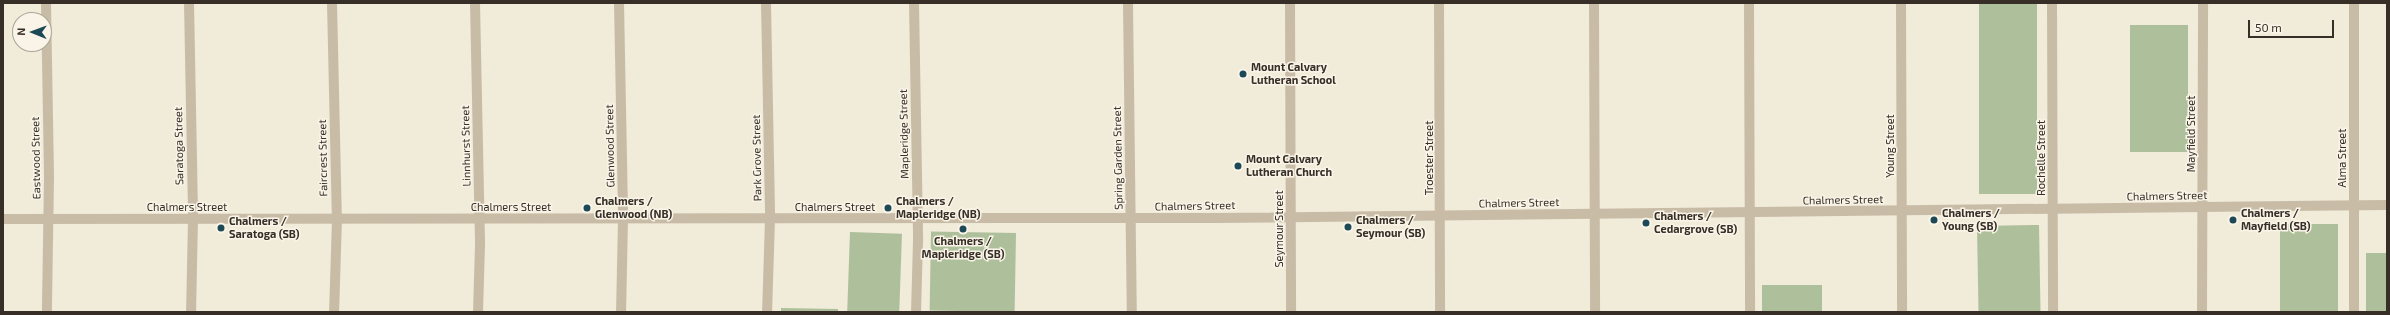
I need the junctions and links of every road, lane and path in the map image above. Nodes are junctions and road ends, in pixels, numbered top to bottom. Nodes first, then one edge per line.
1 (46, 3) edge
2 (189, 3) edge
3 (332, 3) edge
4 (475, 3) edge
5 (619, 3) edge
6 (766, 3) edge
7 (914, 3) edge
8 (1128, 3) edge
9 (1290, 3) edge
10 (1440, 3) edge
11 (1594, 3) edge
12 (1749, 3) edge
13 (1901, 3) edge
14 (2052, 3) edge
15 (2203, 3) edge
16 (2354, 3) edge
17 (2387, 205) edge
18 (2354, 206) junction
19 (2202, 208) junction
20 (2054, 210) junction
21 (1902, 211) junction
22 (1750, 213) junction
23 (1595, 214) junction
24 (1441, 216) junction
25 (1292, 217) junction
26 (1131, 218) junction
27 (3, 219) edge
28 (49, 219) junction
29 (193, 219) junction
30 (337, 219) junction
31 (480, 219) junction
32 (623, 219) junction
33 (770, 219) junction
34 (918, 219) junction
35 (47, 312) edge
36 (191, 312) edge
37 (334, 312) edge
38 (478, 312) edge
39 (621, 312) edge
40 (767, 312) edge
41 (916, 312) edge
42 (1132, 312) edge
43 (1291, 312) edge
44 (1440, 312) edge
45 (1594, 312) edge
46 (1750, 312) edge
47 (1902, 312) edge
48 (2053, 312) edge
49 (2202, 312) edge
50 (2354, 312) edge

1 - 28 street, Eastwood Street
2 - 29 street, Saratoga Street
3 - 30 street, Faircrest Street
4 - 31 street, Linnhurst Street
5 - 32 street, Glenwood Street
6 - 33 street, Park Grove Street
7 - 34 street, Mapleridge Street
8 - 26 street, Spring Garden Street
9 - 25 street, Seymour Street
10 - 24 street, Troester Street
11 - 23 street
12 - 22 street
13 - 21 street, Young Street
14 - 20 street, Rochelle Street
15 - 19 street, Mayfield Street
16 - 18 street, Alma Street
17 - 18 street, Chalmers Street
18 - 19 street, Chalmers Street
18 - 50 street, Alma Street
19 - 20 street, Chalmers Street
19 - 49 street, Mayfield Street
20 - 21 street, Chalmers Street
20 - 48 street, Rochelle Street
21 - 22 street, Chalmers Street
21 - 47 street, Young Street
22 - 23 street, Chalmers Street
22 - 46 street
23 - 24 street, Chalmers Street
23 - 45 street
24 - 25 street, Chalmers Street
24 - 44 street, Troester Street
25 - 26 street, Chalmers Street
25 - 43 street, Seymour Street
26 - 34 street, Chalmers Street
26 - 42 street, Spring Garden Street
27 - 28 street, Chalmers Street
28 - 29 street, Chalmers Street
28 - 35 street, Eastwood Street
29 - 30 street, Chalmers Street
29 - 36 street, Saratoga Street
30 - 31 street, Chalmers Street
30 - 37 street, Faircrest Street
31 - 32 street, Chalmers Street
31 - 38 street, Linnhurst Street
32 - 33 street, Chalmers Street
32 - 39 street, Glenwood Street
33 - 34 street, Chalmers Street
33 - 40 street, Park Grove Street
34 - 41 street, Mapleridge Street

